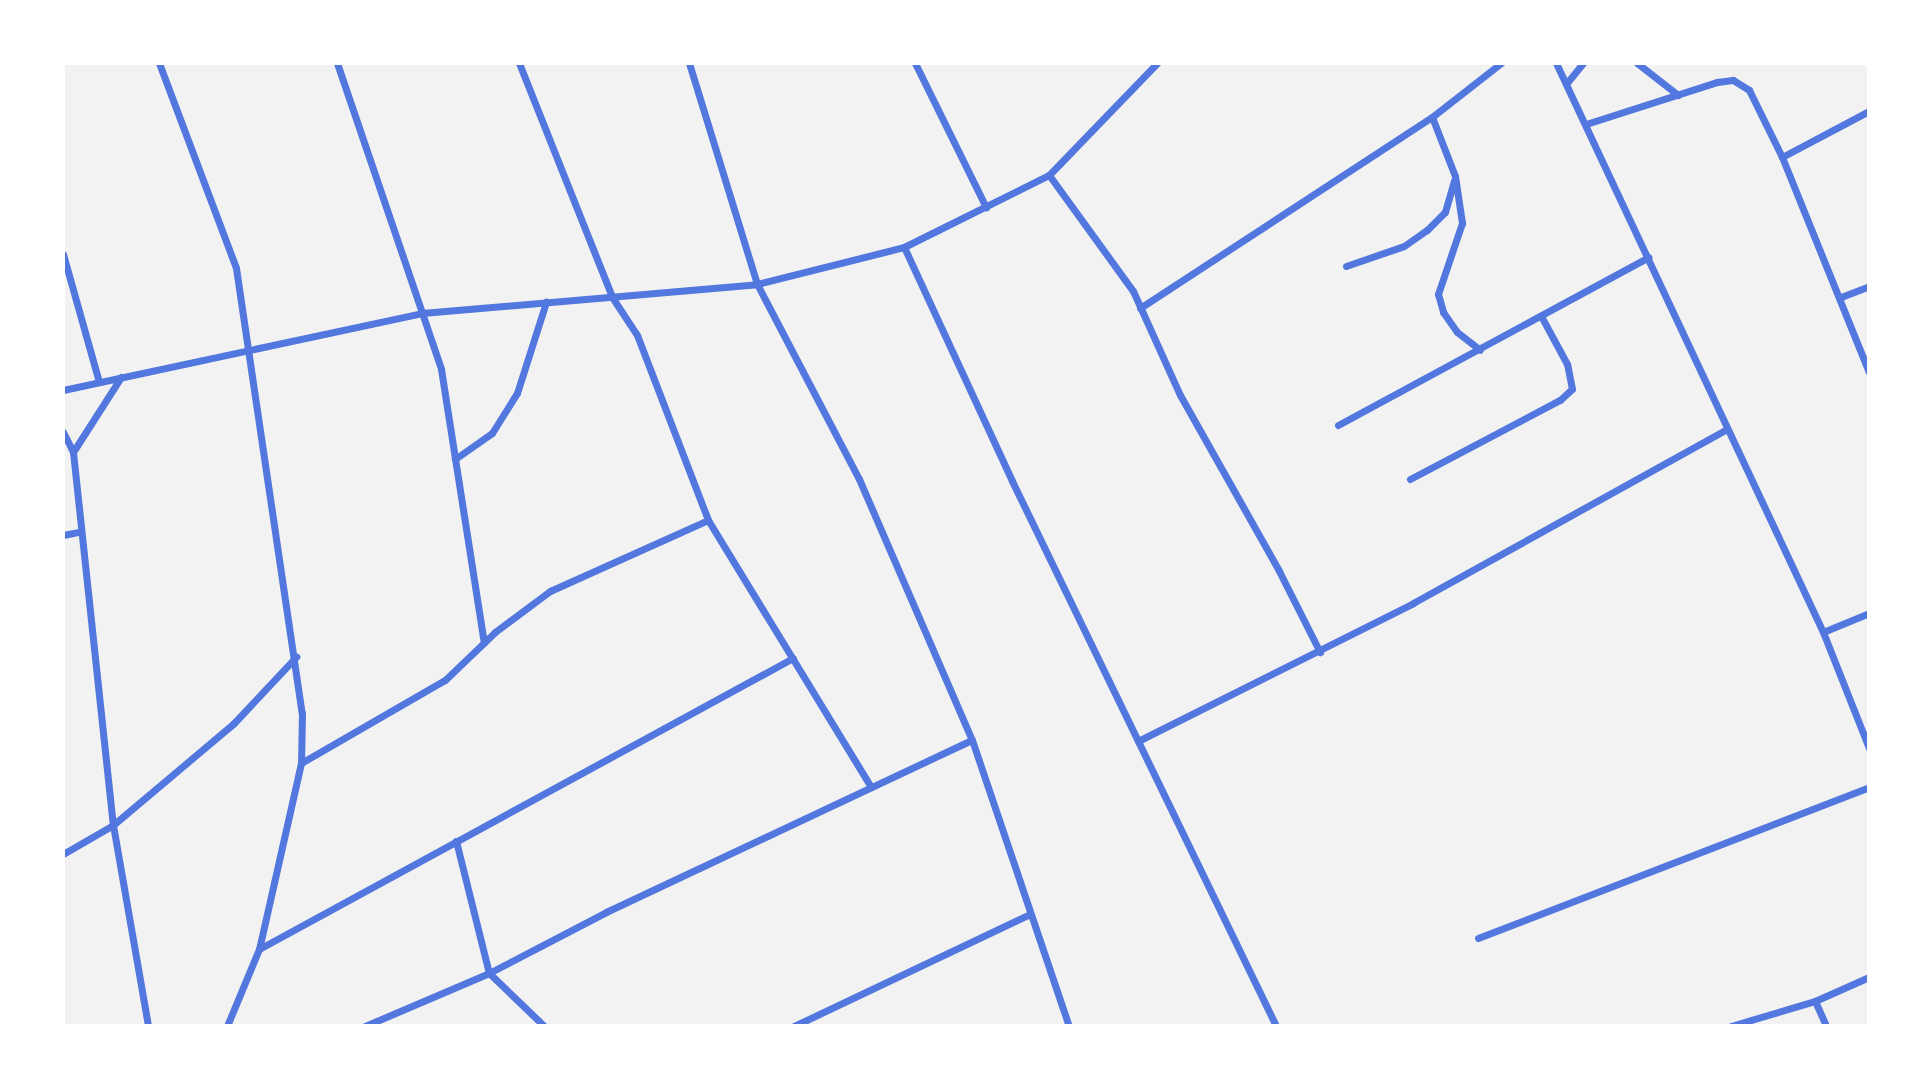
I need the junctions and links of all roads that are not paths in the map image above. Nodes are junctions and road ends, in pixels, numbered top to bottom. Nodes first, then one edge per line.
1 (159, 63) edge
2 (337, 63) edge
3 (519, 63) edge
4 (689, 63) edge
5 (915, 63) edge
6 (1157, 63) edge
7 (1501, 63) edge
8 (1556, 63) edge
9 (1583, 63) edge
10 (1637, 63) edge
11 (1566, 84) junction
12 (1678, 95) junction
13 (1869, 111) edge
14 (1432, 117) junction
15 (1586, 124) junction
16 (1782, 158) junction
17 (1049, 175) junction
18 (1455, 176) junction
19 (986, 207) junction
20 (904, 247) junction
21 (63, 254) edge
22 (1649, 257) junction
23 (1346, 266) dead end
24 (757, 284) junction
25 (1869, 286) edge
26 (612, 297) junction
27 (1841, 298) junction
28 (546, 302) junction
29 (1140, 308) junction
30 (422, 313) junction
31 (1541, 316) junction
32 (246, 348) junction
33 (1479, 350) junction
34 (1869, 372) edge
35 (121, 377) junction
36 (99, 382) junction
37 (63, 390) edge
38 (1338, 425) dead end
39 (1727, 429) junction
40 (63, 432) edge
41 (73, 452) junction
42 (454, 459) junction
43 (1410, 479) dead end
44 (708, 520) junction
45 (78, 532) junction
46 (63, 535) edge
47 (1869, 613) edge
48 (1823, 632) junction
49 (484, 643) junction
50 (1320, 652) junction
51 (296, 657) junction
52 (793, 658) junction
53 (972, 740) junction
54 (1138, 741) junction
55 (1869, 748) edge
56 (301, 763) junction
57 (871, 787) junction
58 (1869, 787) edge
59 (113, 825) junction
60 (456, 841) junction
61 (63, 854) edge
62 (1030, 914) junction
63 (1478, 938) dead end
64 (259, 949) junction
65 (489, 973) junction
66 (1869, 977) edge
67 (1815, 1001) junction
68 (148, 1026) edge
69 (227, 1026) edge
70 (365, 1026) edge
71 (544, 1026) edge
72 (794, 1026) edge
73 (1069, 1026) edge
74 (1276, 1026) edge
75 (1731, 1026) edge
76 (1826, 1026) edge

1 - 32 street
2 - 30 street
3 - 26 street
4 - 24 street
5 - 19 street
6 - 17 street
7 - 14 street
8 - 11 street
9 - 11 street
10 - 12 street
11 - 15 street
12 - 15 street
12 - 16 street
13 - 16 street
14 - 18 street
14 - 29 street
15 - 22 street
16 - 27 street
17 - 19 street
17 - 29 street
18 - 23 street
18 - 33 street
19 - 20 street
20 - 24 street
20 - 54 street
21 - 36 street
22 - 31 street
22 - 39 street
24 - 26 street
24 - 53 street
25 - 27 street
26 - 28 street
26 - 44 street
27 - 34 street
28 - 30 street
28 - 42 street
29 - 50 street
30 - 32 street
30 - 42 street
31 - 33 street
31 - 43 street
32 - 35 street
32 - 51 street
33 - 38 street
35 - 36 street
35 - 41 street
36 - 37 street
39 - 48 street
39 - 50 street
40 - 41 street
41 - 45 street
42 - 49 street
44 - 49 street
44 - 52 street
45 - 46 street
45 - 59 street
47 - 48 street
48 - 55 street
49 - 56 street
50 - 54 street
51 - 56 street
51 - 59 street
52 - 57 street
52 - 60 street
53 - 57 street
53 - 62 street
54 - 74 street
56 - 64 street
57 - 65 street
58 - 63 street
59 - 61 street
59 - 68 street
60 - 64 street
60 - 65 street
62 - 72 street
62 - 73 street
64 - 69 street
65 - 70 street
65 - 71 street
66 - 67 street
67 - 75 street
67 - 76 street

